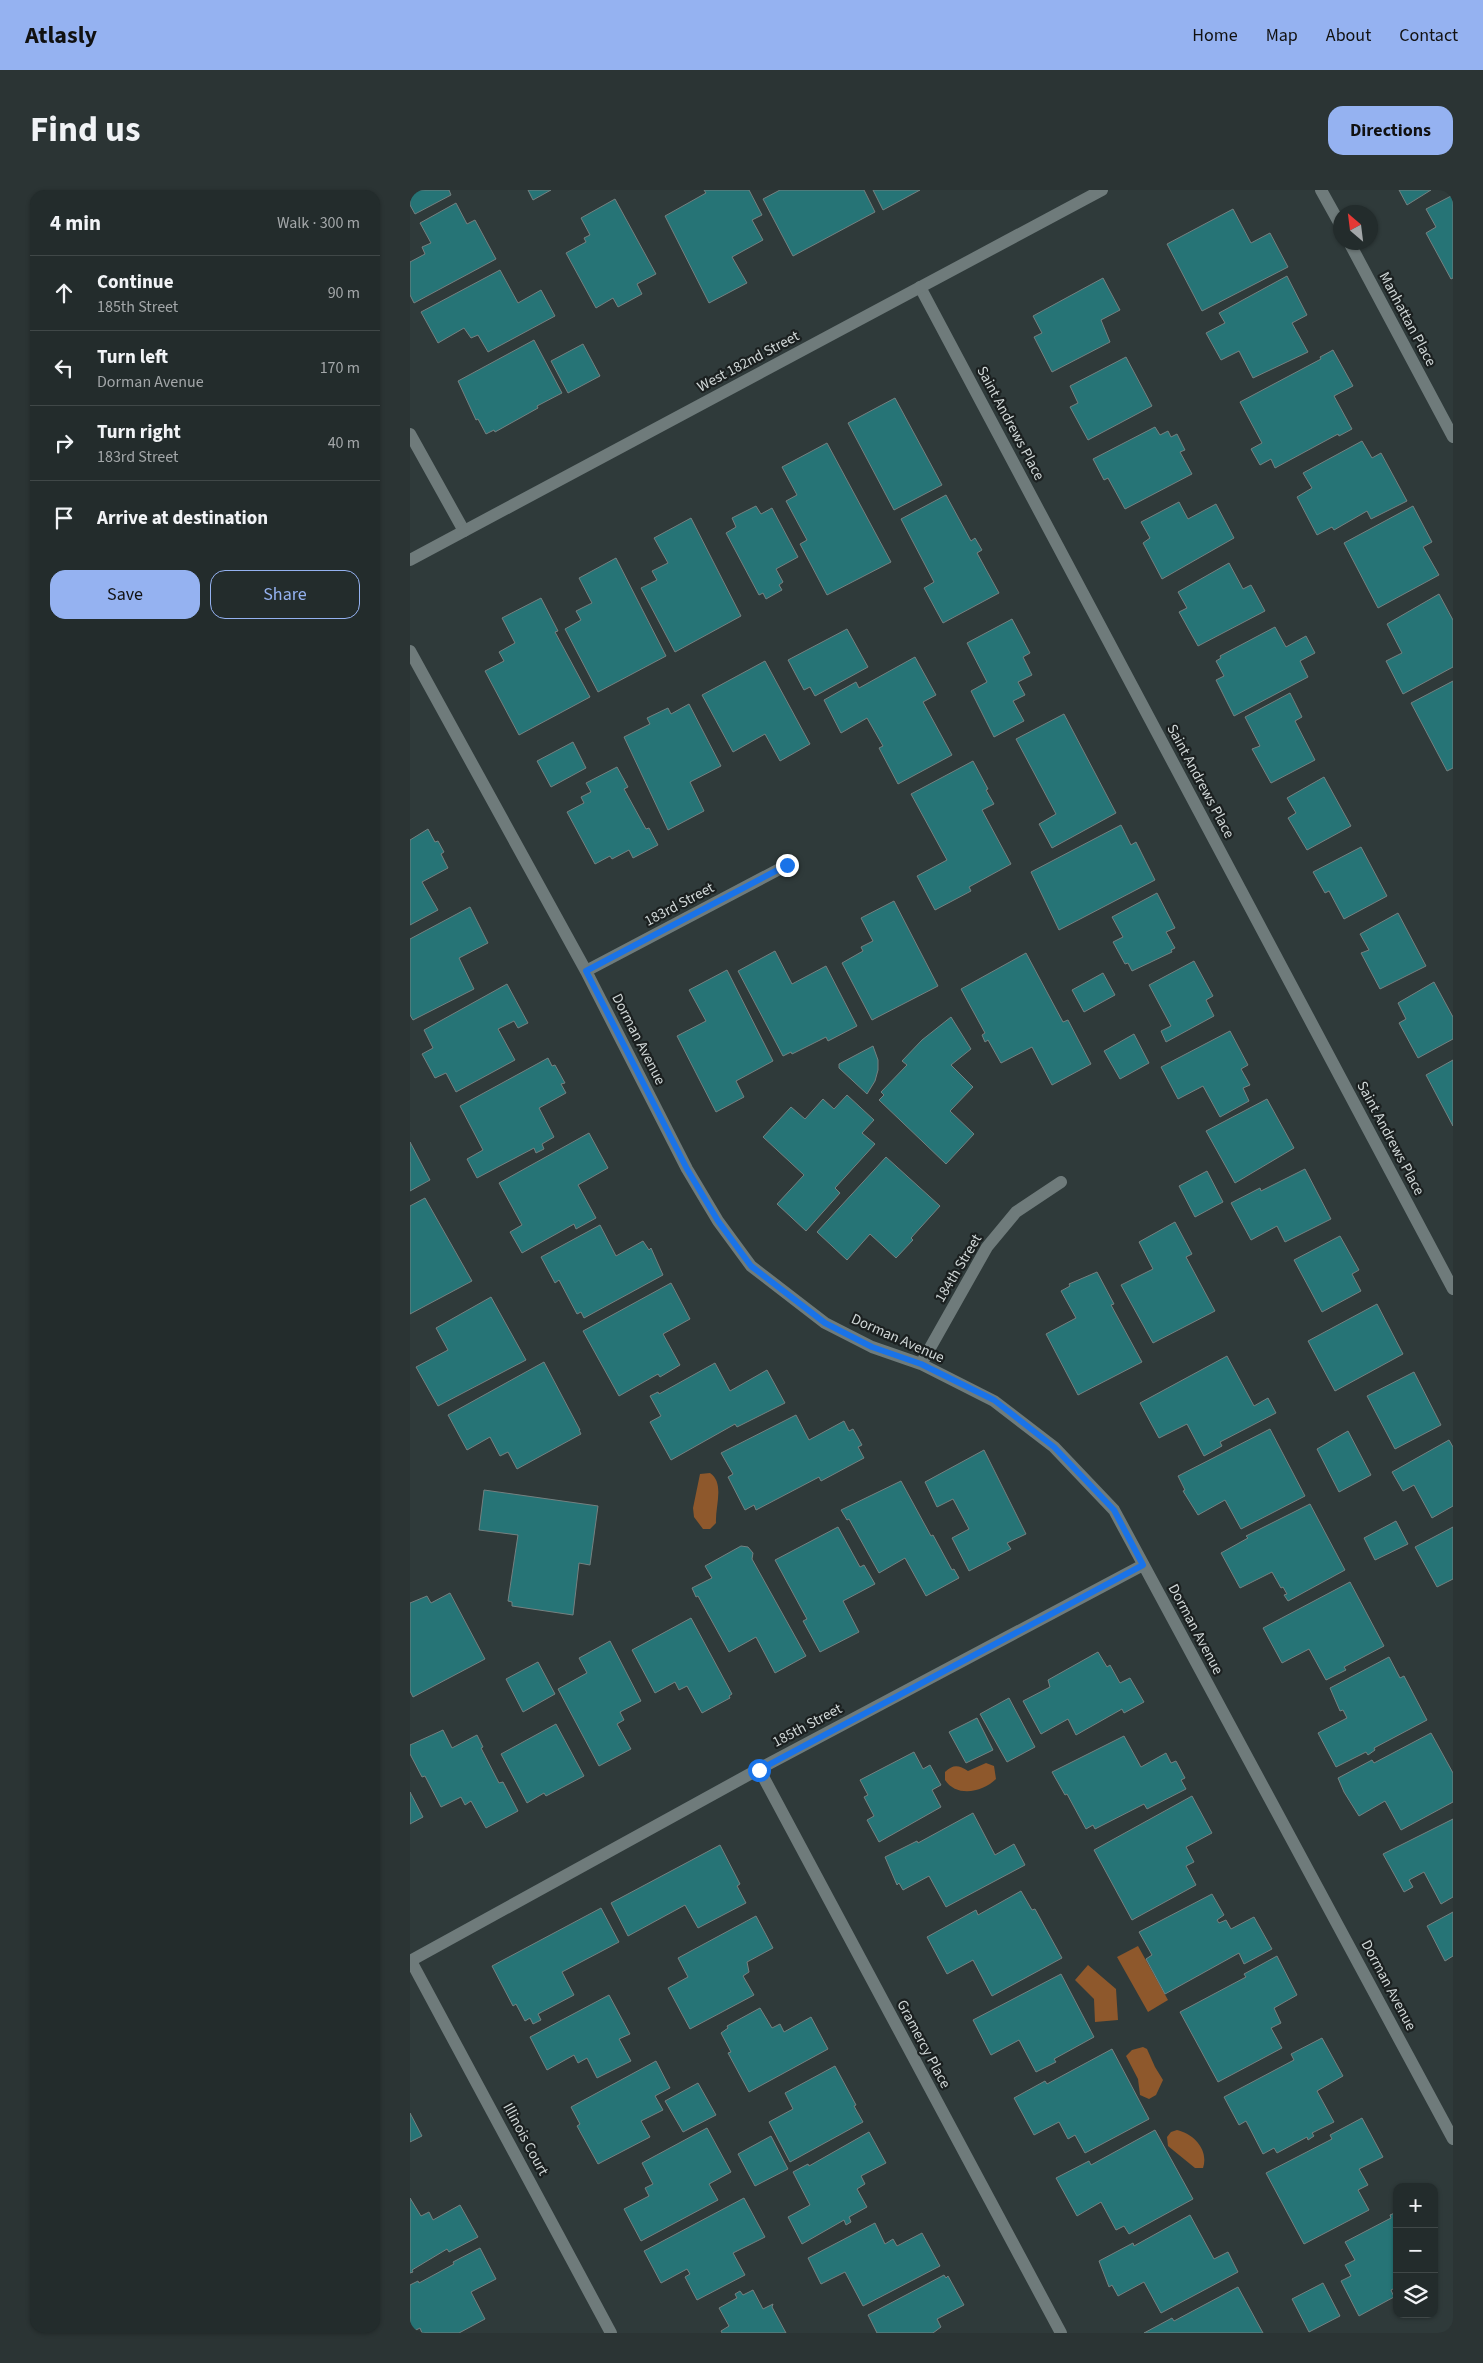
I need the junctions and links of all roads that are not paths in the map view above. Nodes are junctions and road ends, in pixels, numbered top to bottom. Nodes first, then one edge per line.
1 (1102, 190) edge
2 (1321, 190) edge
3 (1333, 213) edge
4 (1353, 250) edge
5 (920, 287) junction
6 (410, 434) edge
7 (1453, 437) edge
8 (464, 531) junction
9 (410, 560) edge
10 (410, 651) edge
11 (787, 865) dead end
12 (586, 971) junction
13 (1061, 1182) dead end
14 (1453, 1289) edge
15 (921, 1364) junction
16 (1143, 1565) junction
17 (759, 1770) junction
18 (411, 1961) edge
19 (1453, 2139) edge
20 (611, 2333) edge
21 (1061, 2333) edge

1 - 5 street, West 182nd Street
2 - 3 street
4 - 7 street, Manhattan Place
5 - 8 street, West 182nd Street
5 - 14 street, Saint Andrews Place
6 - 8 street
8 - 9 street, West 182nd Street
10 - 12 street, Dorman Avenue
11 - 12 street, 183rd Street
12 - 15 street, Dorman Avenue
13 - 15 street, 184th Street
15 - 16 street, Dorman Avenue
16 - 17 street, 185th Street
16 - 19 street, Dorman Avenue
17 - 18 street, 185th Street
17 - 21 street, Gramercy Place
18 - 20 street, Illinois Court

